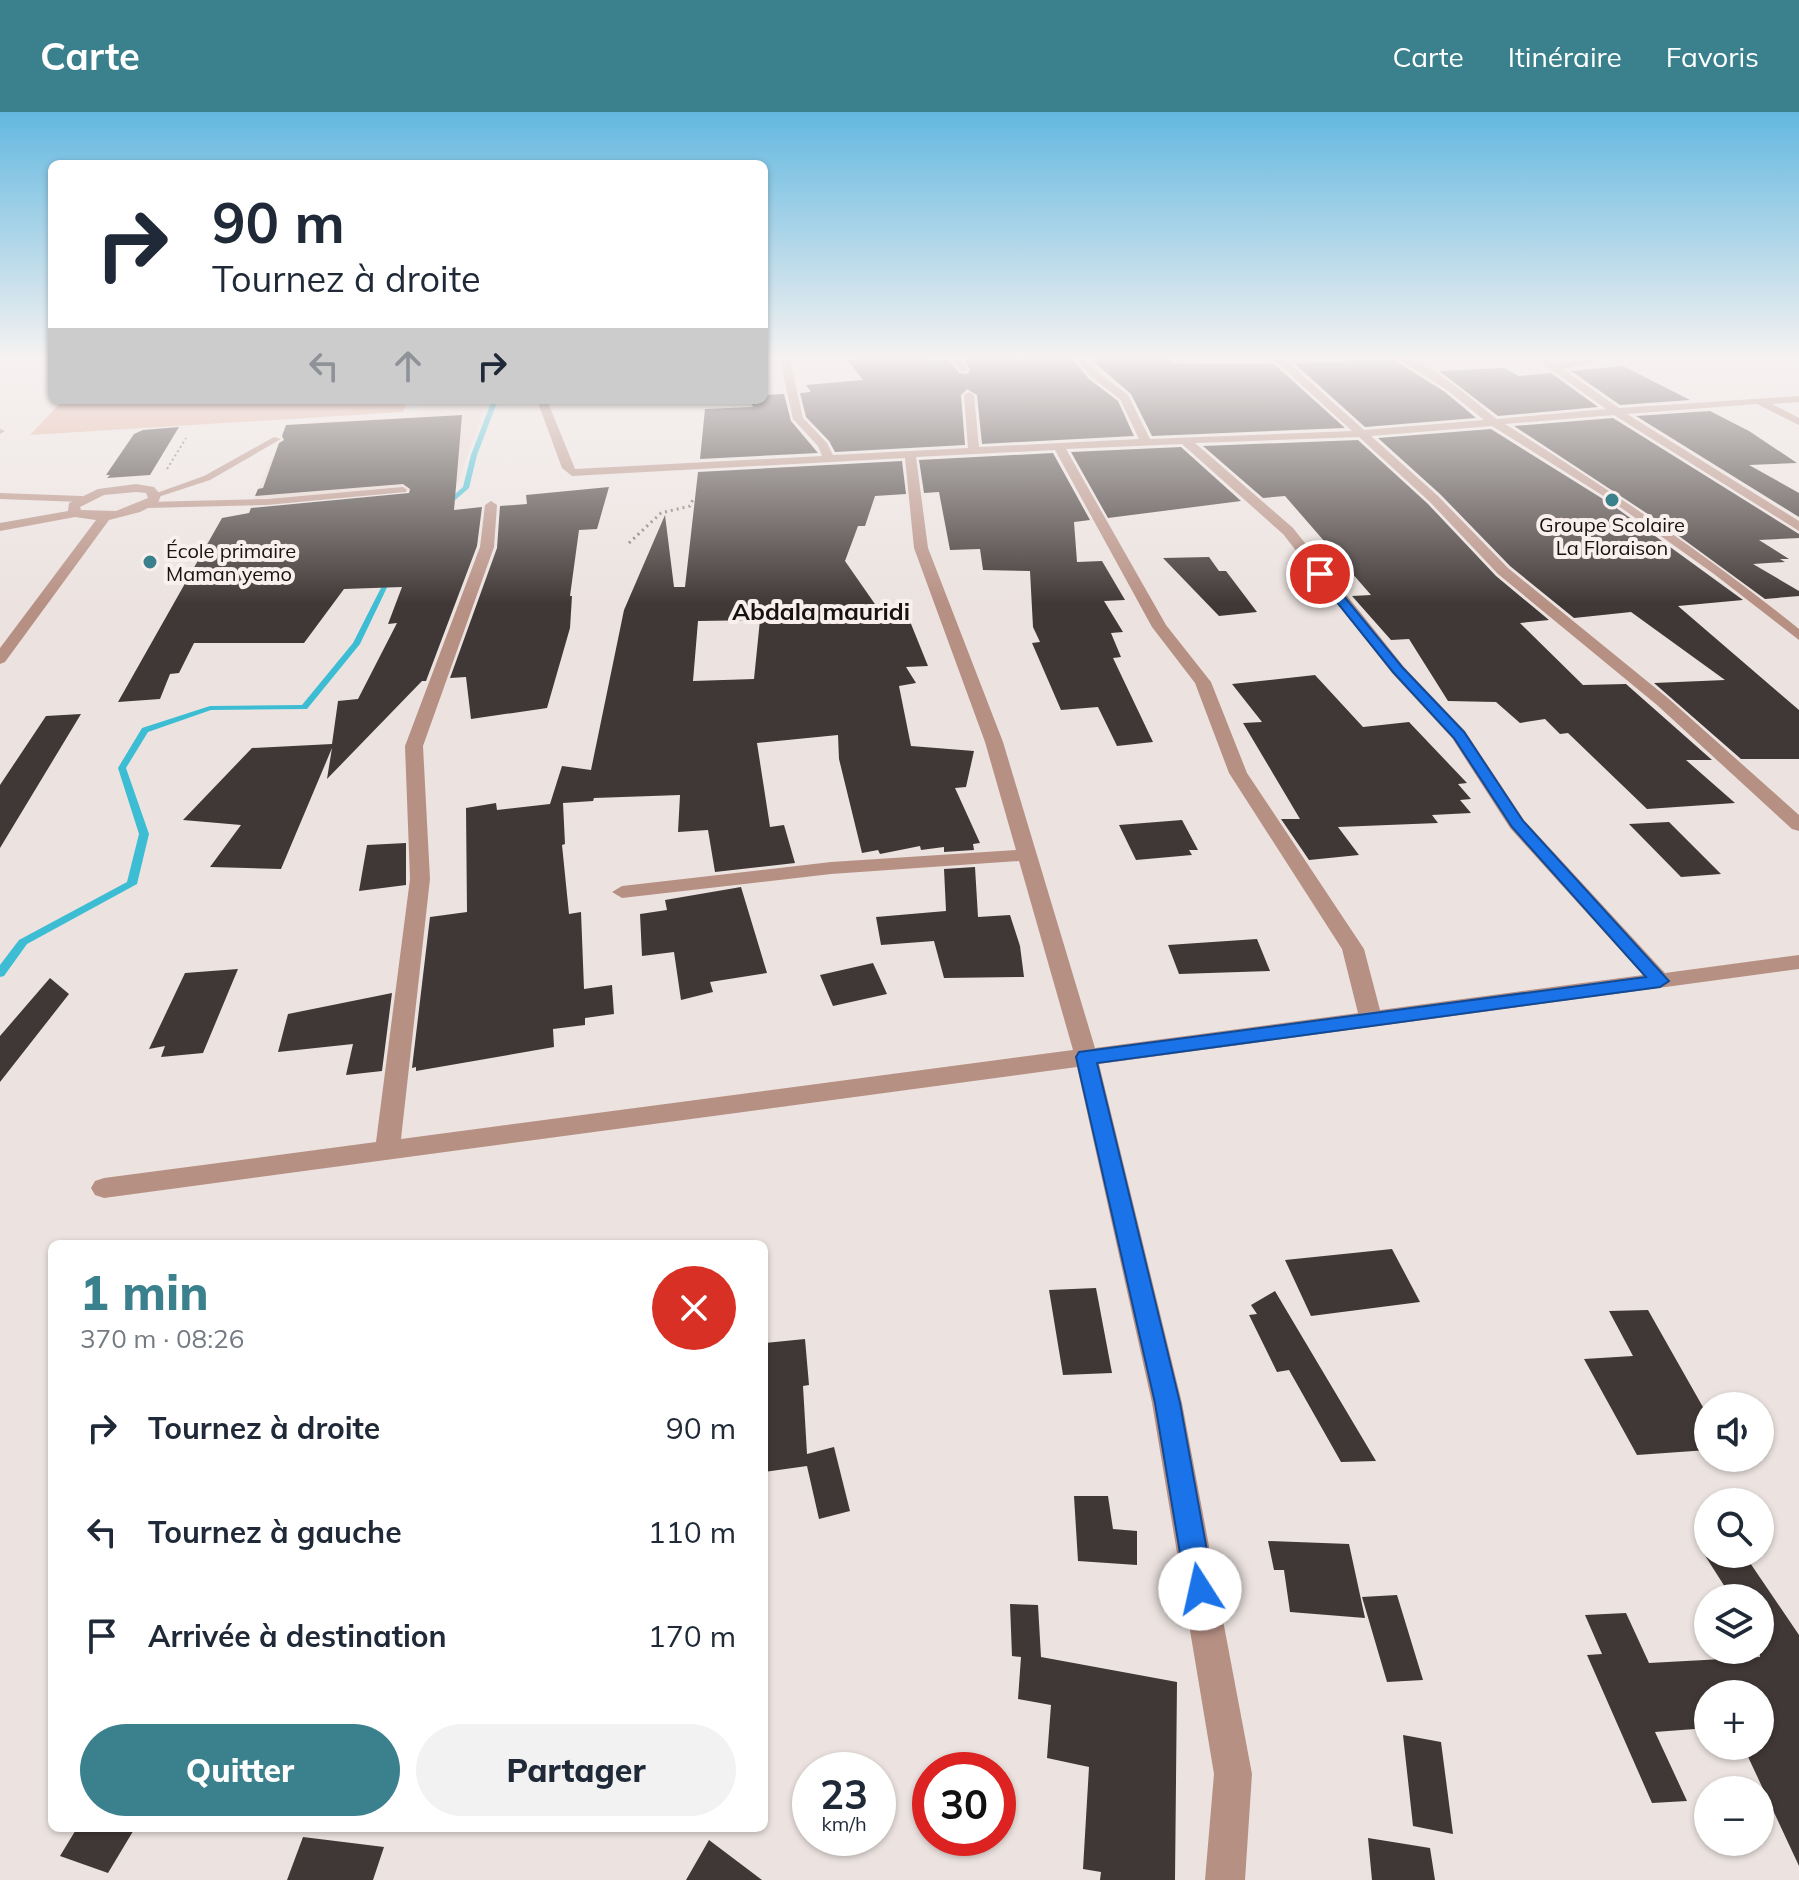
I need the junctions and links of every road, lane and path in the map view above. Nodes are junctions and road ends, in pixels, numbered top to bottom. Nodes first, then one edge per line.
1 (277, 439) dead end
2 (558, 439) edge
3 (817, 439) edge
4 (973, 439) edge
5 (1144, 439) edge
6 (1229, 439) edge
7 (1366, 439) edge
8 (1520, 439) edge
9 (1659, 439) edge
10 (1185, 440) junction
11 (1146, 442) junction
12 (1059, 447) junction
13 (974, 450) junction
14 (910, 454) junction
15 (829, 458) junction
16 (403, 490) dead end
17 (0, 496) edge
18 (82, 499) junction
19 (693, 499) dead end
20 (151, 500) junction
21 (491, 505) dead end
22 (75, 513) junction
23 (105, 516) junction
24 (0, 527) edge
25 (1799, 527) edge
26 (629, 543) dead end
27 (1799, 636) edge
28 (0, 659) edge
29 (1799, 825) edge
30 (1026, 855) junction
31 (622, 892) dead end
32 (1799, 962) edge
33 (1660, 981) junction
34 (1371, 1019) junction
35 (1086, 1057) junction
36 (387, 1150) junction
37 (104, 1188) dead end
38 (1225, 1880) edge

1 - 20 lane
2 - 15 street
3 - 15 street
4 - 13 street
5 - 11 street
6 - 10 street
7 - 29 street
8 - 27 street
9 - 25 street
10 - 11 street
10 - 33 street
11 - 12 street
12 - 13 street
12 - 34 street
13 - 14 street
14 - 15 street
14 - 30 street
16 - 20 lane
17 - 18 lane
18 - 20 street
18 - 22 street
19 - 26 path
20 - 23 street
21 - 36 street
22 - 23 street
22 - 24 street
23 - 28 street
30 - 31 street
30 - 35 street
32 - 33 street
33 - 34 street
34 - 35 street
35 - 36 street
35 - 38 street
36 - 37 street

